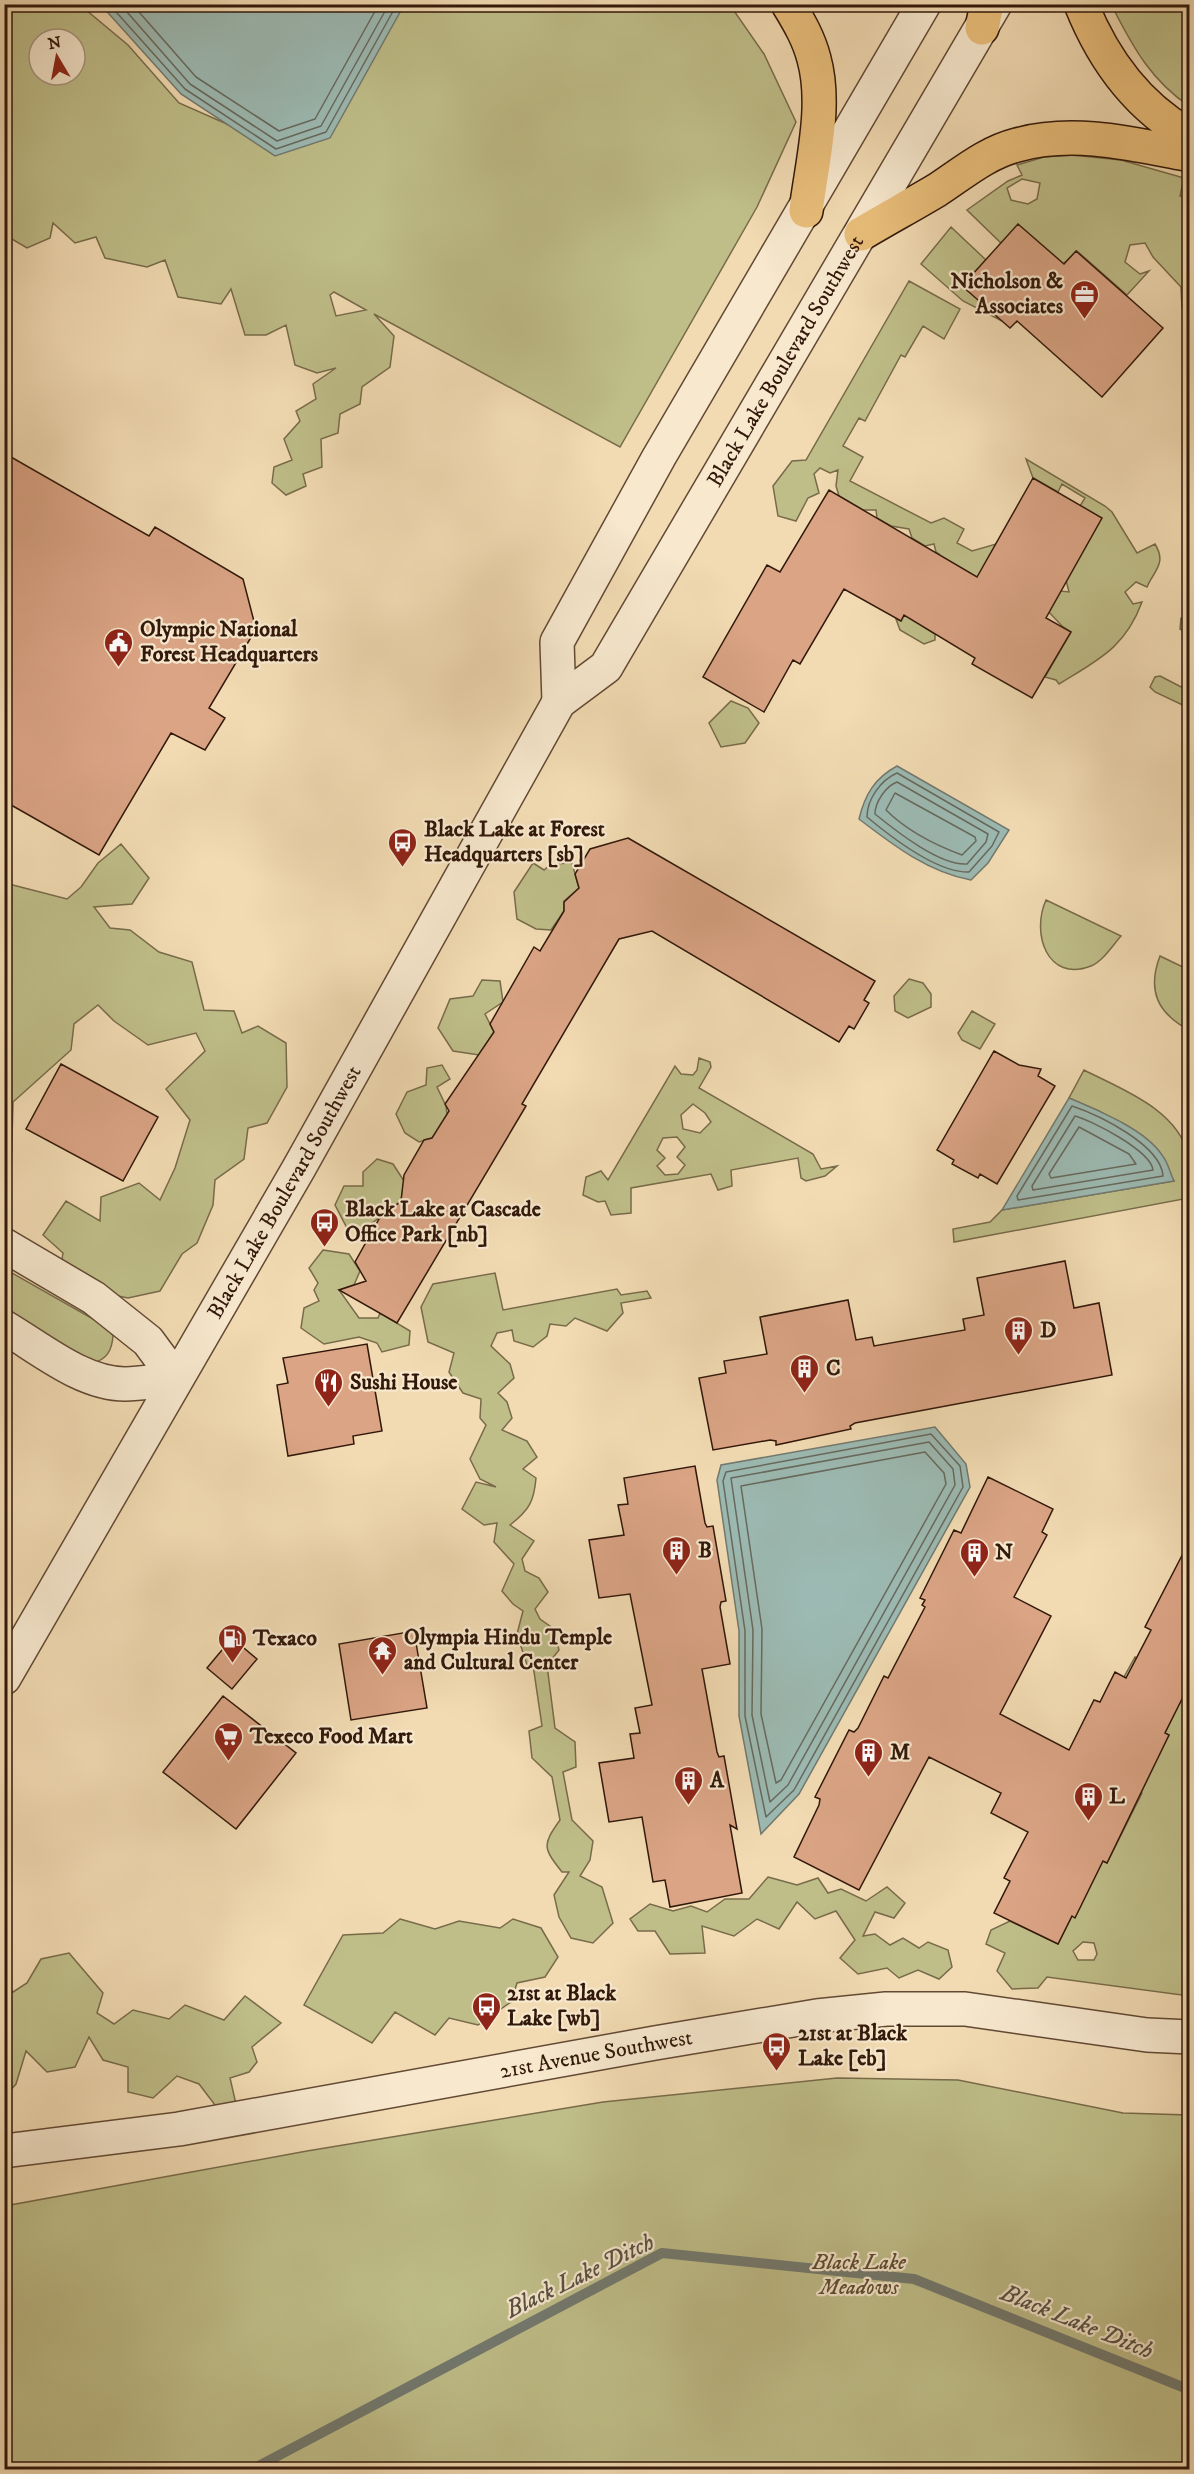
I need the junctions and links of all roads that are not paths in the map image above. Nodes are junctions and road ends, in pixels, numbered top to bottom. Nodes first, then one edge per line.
1 (788, 4) edge
2 (924, 4) edge
3 (1081, 4) edge
4 (988, 12) edge
5 (1190, 136) edge
6 (1190, 155) edge
7 (806, 211) junction
8 (861, 234) junction
9 (559, 702) junction
10 (4, 1245) edge
11 (4, 1327) edge
12 (176, 1378) junction
13 (4, 1678) edge
14 (1190, 2037) edge
15 (4, 2151) edge

1 - 7 highway
2 - 7 street
3 - 5 highway
4 - 8 street, Black Lake Boulevard Southwest
6 - 8 highway
7 - 9 street
8 - 9 street, Black Lake Boulevard Southwest
9 - 12 street, Black Lake Boulevard Southwest
10 - 12 street
11 - 12 street
12 - 13 street, Black Lake Boulevard Southwest
14 - 15 street, 21st Avenue Southwest

